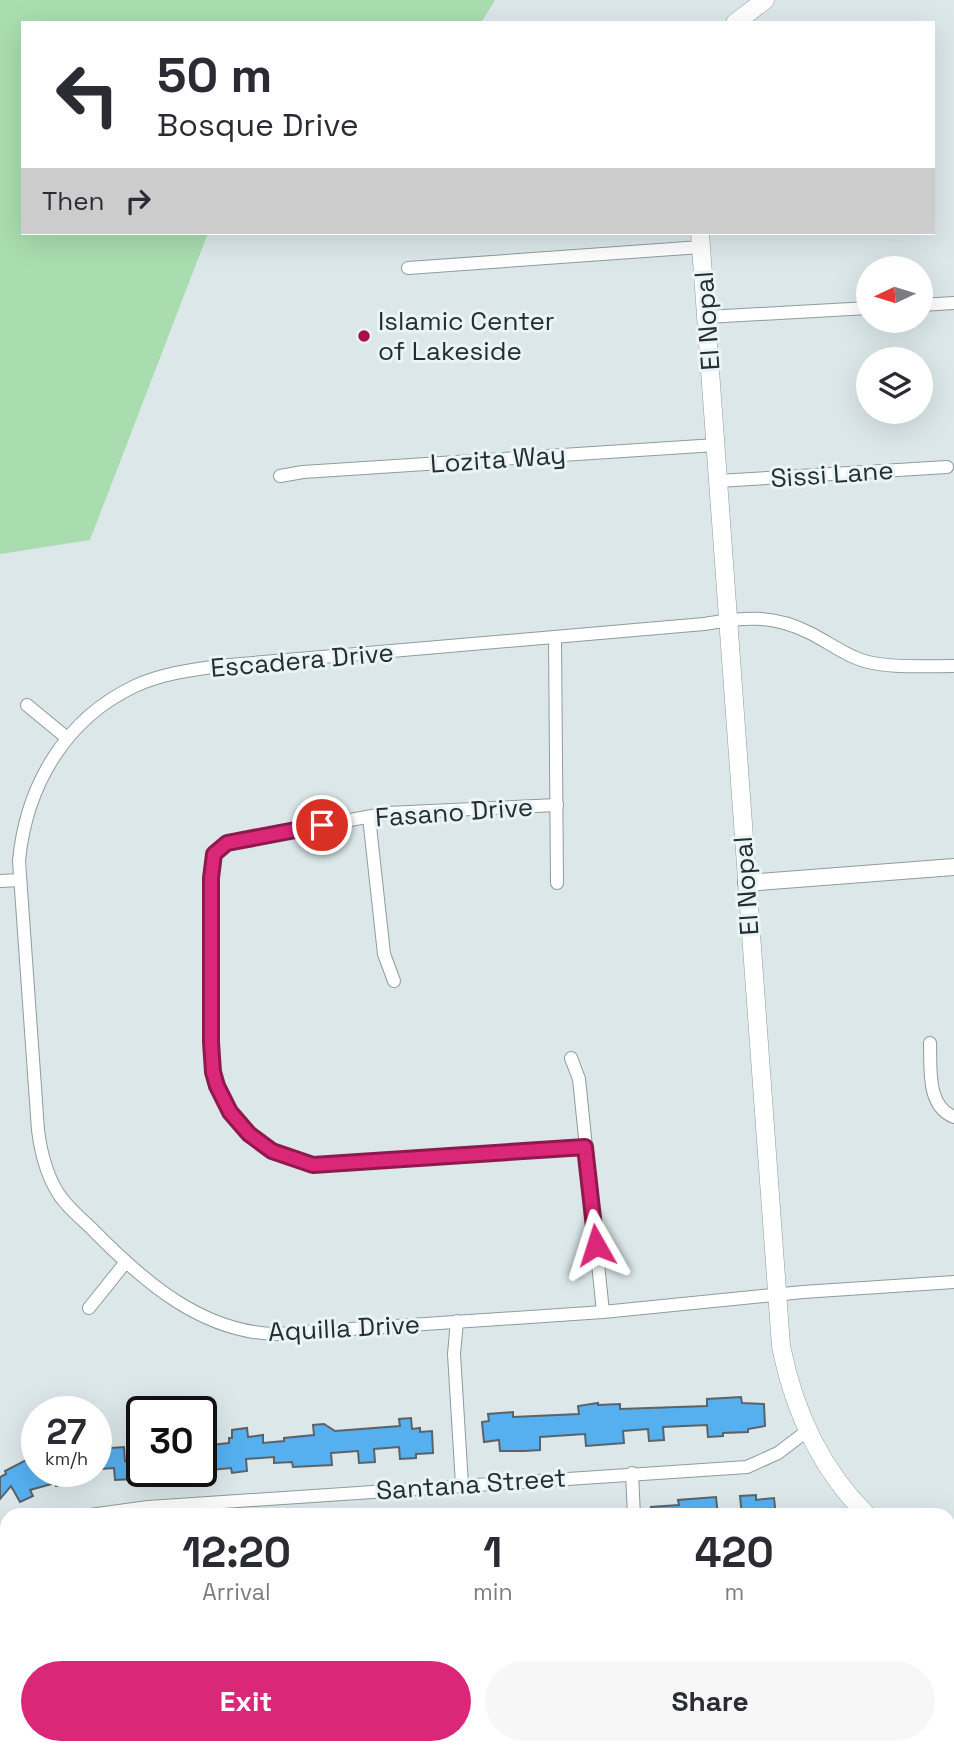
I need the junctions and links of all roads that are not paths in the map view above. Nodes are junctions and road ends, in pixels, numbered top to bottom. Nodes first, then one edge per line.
1 (765, 0) edge
2 (738, 21) edge
3 (700, 240) edge
4 (408, 268) dead end
5 (954, 303) edge
6 (933, 304) edge
7 (856, 309) edge
8 (707, 317) junction
9 (716, 445) junction
10 (947, 467) dead end
11 (280, 476) dead end
12 (718, 481) junction
13 (729, 620) junction
14 (555, 637) junction
15 (954, 666) edge
16 (27, 705) dead end
17 (67, 738) junction
18 (557, 804) junction
19 (369, 817) junction
20 (954, 867) edge
21 (20, 880) junction
22 (0, 881) edge
23 (557, 883) dead end
24 (746, 883) junction
25 (394, 981) dead end
26 (929, 1043) dead end
27 (570, 1058) dead end
28 (954, 1117) edge
29 (585, 1147) junction
30 (125, 1263) junction
31 (954, 1282) edge
32 (777, 1296) junction
33 (89, 1308) dead end
34 (603, 1312) junction
35 (457, 1321) junction
36 (807, 1431) junction
37 (632, 1473) junction
38 (462, 1485) junction
39 (184, 1508) edge
40 (634, 1508) edge
41 (861, 1508) edge

1 - 2 main road
3 - 4 street
3 - 8 main road, El Nopal
5 - 6 street
7 - 8 street
8 - 9 main road, El Nopal
9 - 11 street, Lozita Way
9 - 12 main road, El Nopal
10 - 12 street, Sissi Lane
12 - 13 main road, El Nopal
13 - 14 street, Escadera Drive
13 - 15 street, Escadera Drive
13 - 24 main road, El Nopal
14 - 17 street, Escadera Drive
14 - 18 street
16 - 17 street
17 - 21 street, Escadera Drive
18 - 19 street, Fasano Drive
18 - 23 street
19 - 25 street
19 - 29 street, Fasano Drive
20 - 24 street
21 - 22 street
21 - 30 street, Aquilla Drive
24 - 32 main road, El Nopal
26 - 28 street
27 - 29 street
29 - 34 street
30 - 33 street
30 - 35 street, Aquilla Drive
31 - 32 street, Aquilla Drive
32 - 34 street, Aquilla Drive
32 - 36 main road, El Nopal
34 - 35 street, Aquilla Drive
35 - 38 street
36 - 37 street, Santana Street
36 - 41 main road, El Nopal
37 - 38 street, Santana Street
37 - 40 street
38 - 39 street, Santana Street

